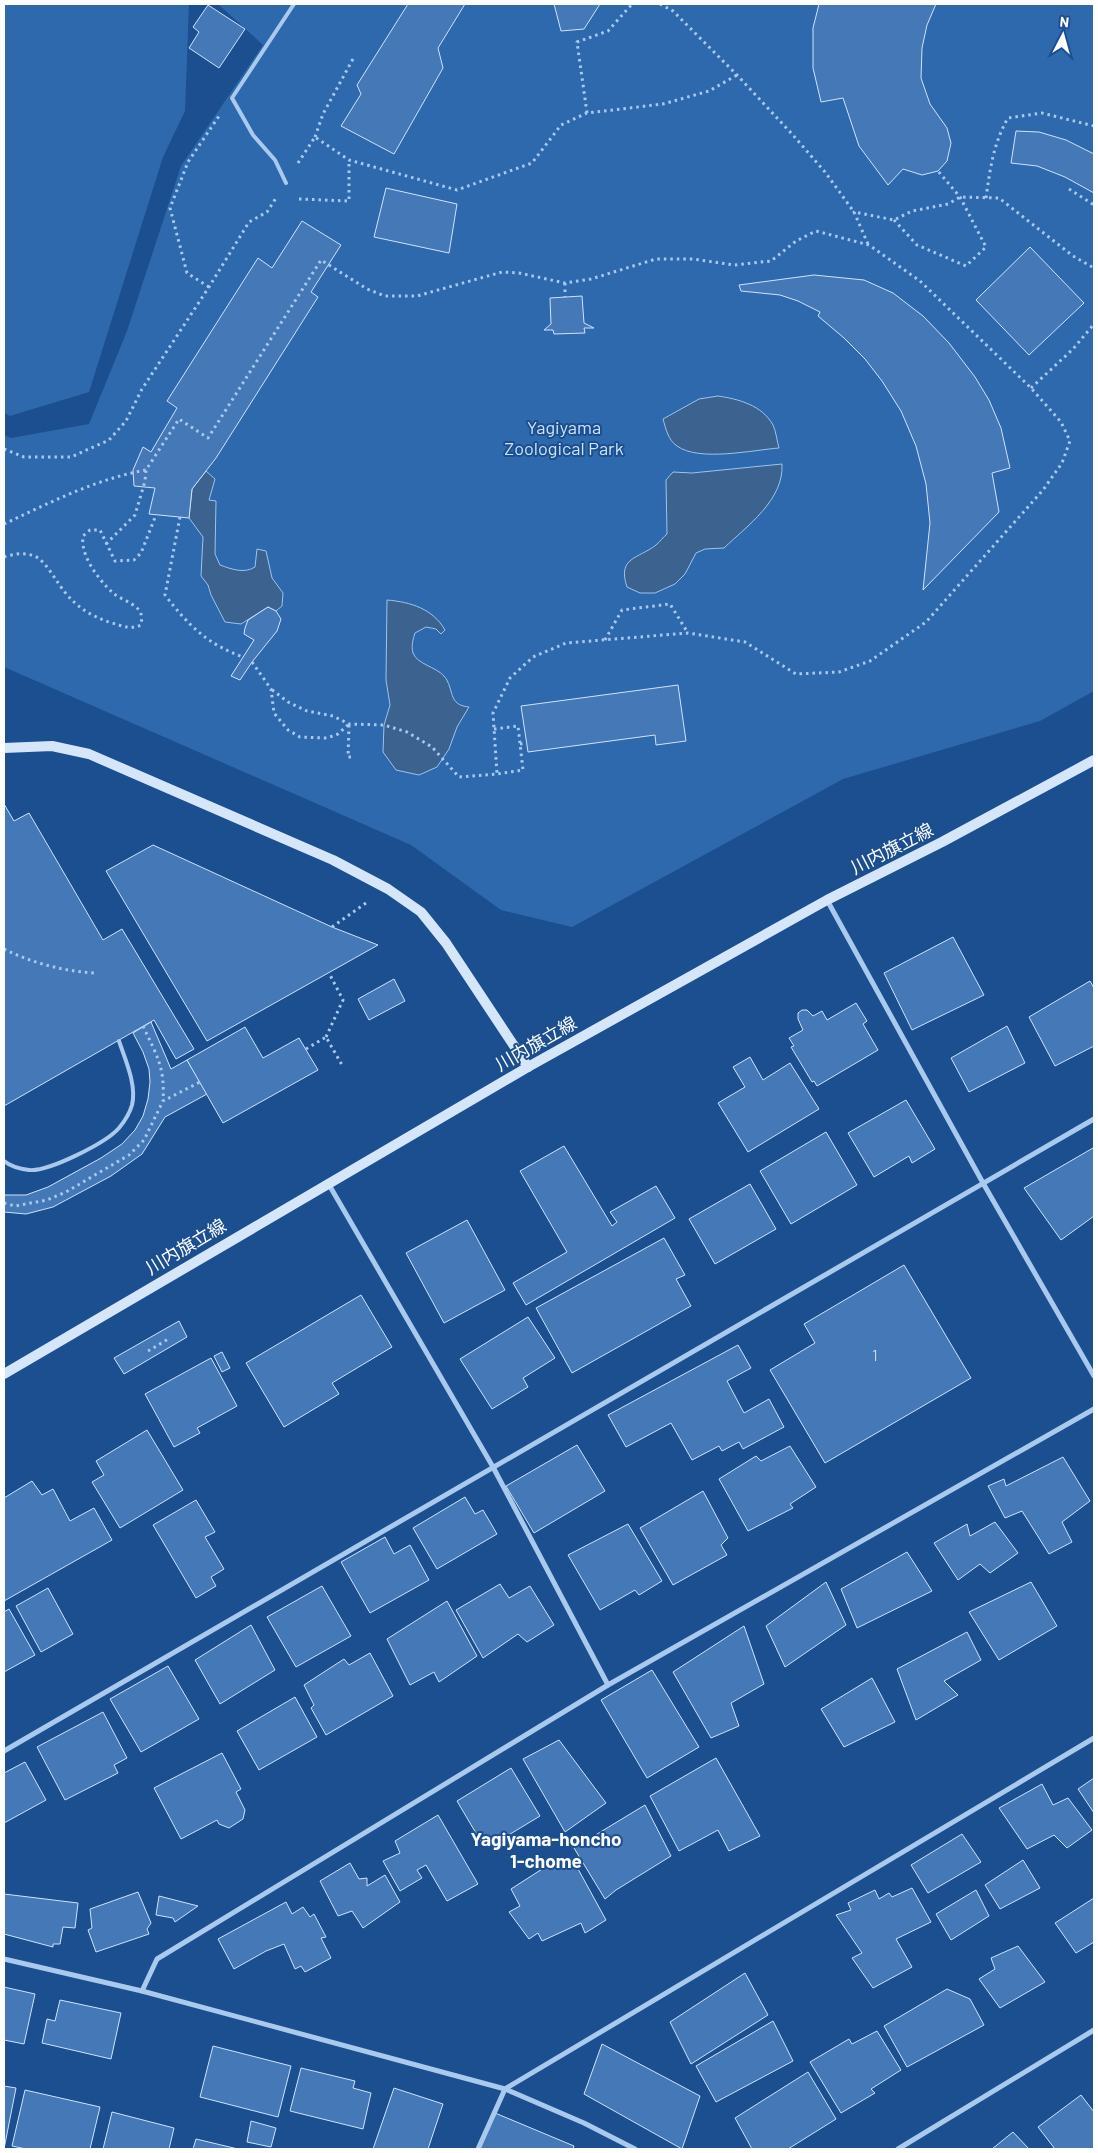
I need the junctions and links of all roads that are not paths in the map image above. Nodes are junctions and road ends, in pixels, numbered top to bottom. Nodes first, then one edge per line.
1 (294, 4) edge
2 (286, 183) road end
3 (4, 748) edge
4 (1094, 760) edge
5 (826, 900) junction
6 (119, 1041) dead end
7 (528, 1067) junction
8 (1094, 1119) edge
9 (4, 1161) edge
10 (328, 1183) junction
11 (983, 1183) junction
12 (4, 1374) edge
13 (1094, 1376) edge
14 (1094, 1408) edge
15 (494, 1467) junction
16 (608, 1685) junction
17 (1094, 1738) edge
18 (4, 1751) edge
19 (4, 1958) edge
20 (142, 1991) junction
21 (1094, 2030) edge
22 (505, 2089) junction
23 (478, 2149) edge
24 (635, 2149) edge
25 (898, 2149) edge

1 - 2 lane
3 - 7 street
4 - 5 street, 川内旗立線
5 - 7 street, 川内旗立線
5 - 11 street
6 - 9 lane
7 - 10 street, 川内旗立線
8 - 11 street
10 - 12 street, 川内旗立線
10 - 15 street
11 - 13 street
11 - 15 street
14 - 16 street
15 - 16 street
15 - 18 street
16 - 20 street
17 - 22 street
19 - 20 street
20 - 22 street
21 - 25 street
22 - 23 street
22 - 24 street

